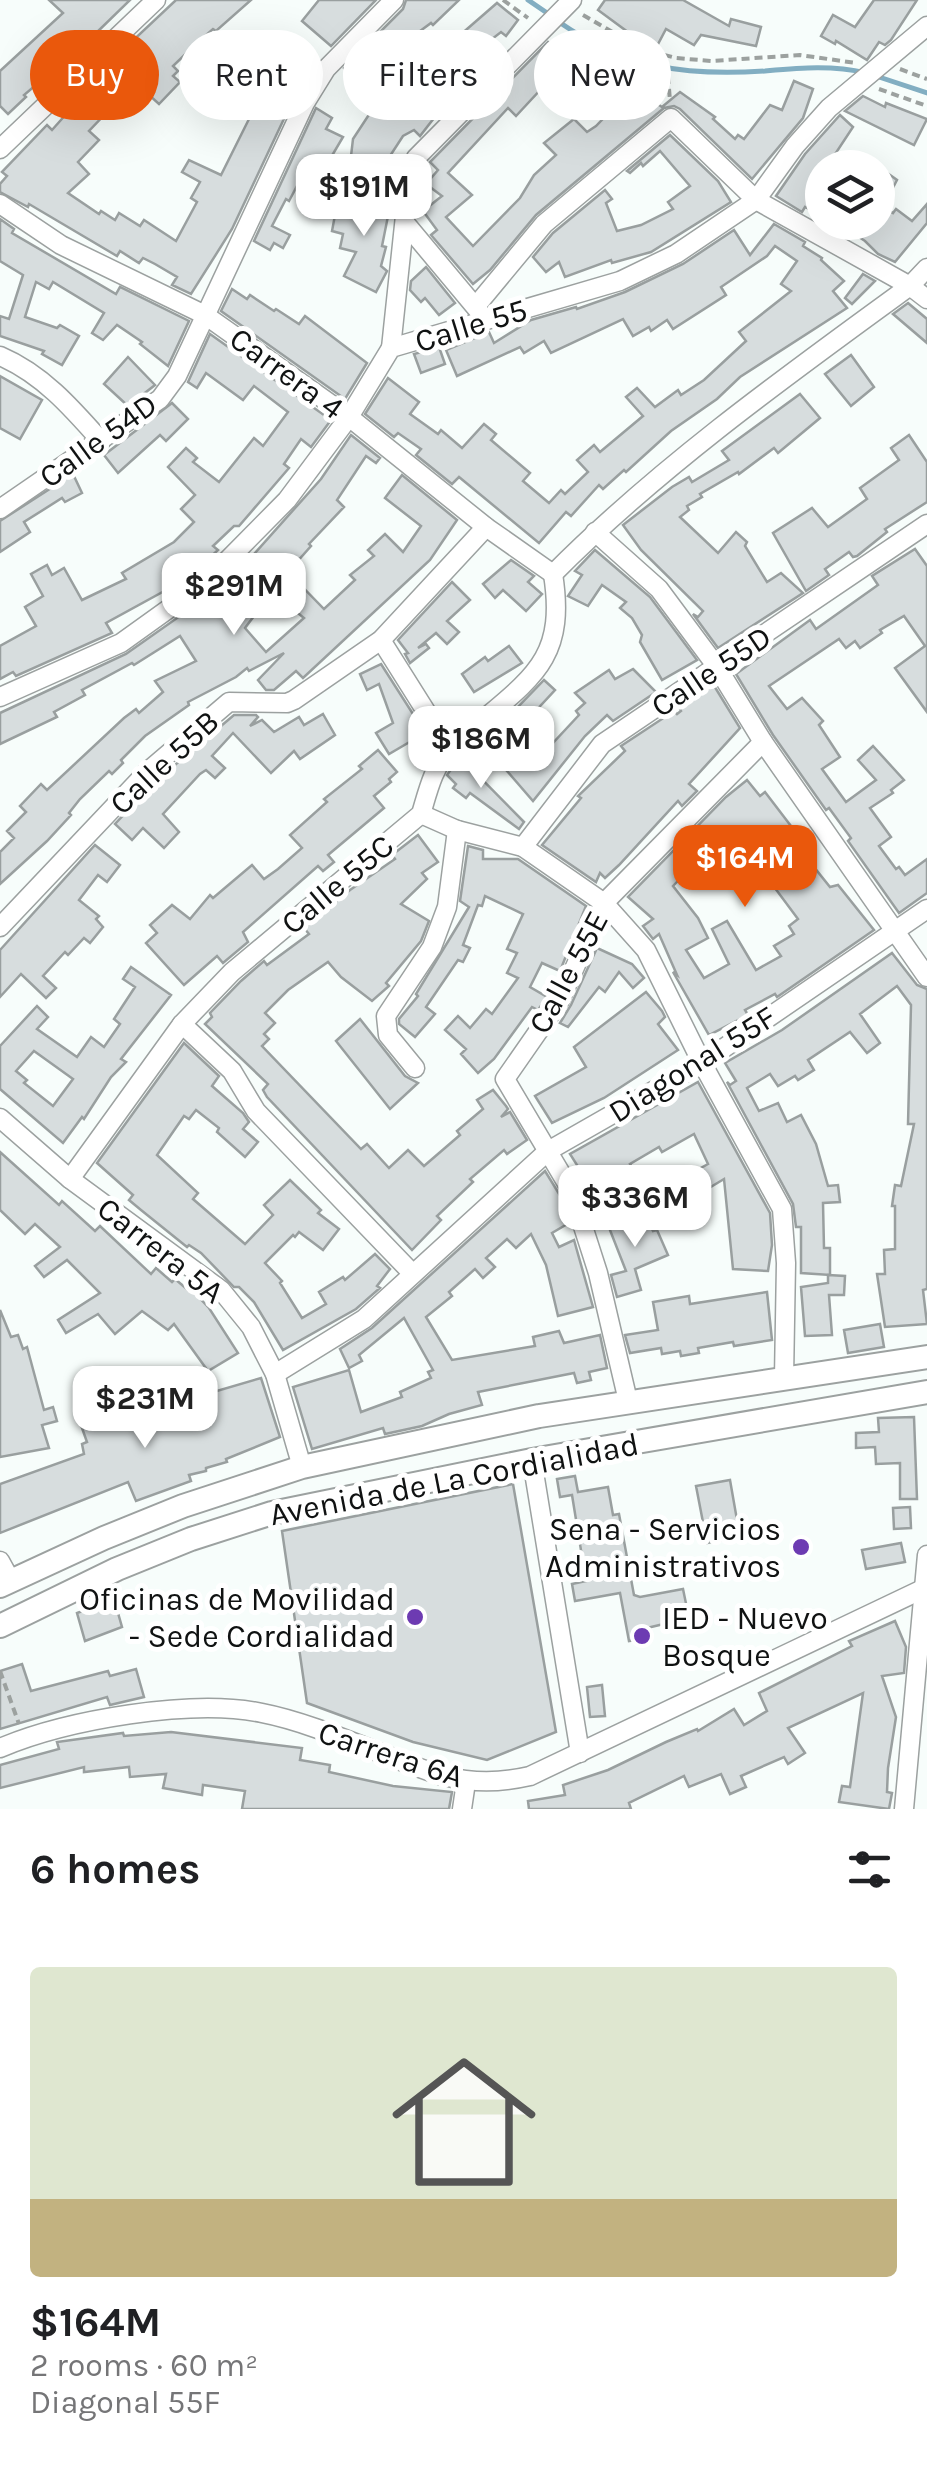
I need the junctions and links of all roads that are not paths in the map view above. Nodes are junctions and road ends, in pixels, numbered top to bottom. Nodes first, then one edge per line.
1 (156, 0) edge
2 (394, 0) edge
3 (568, 4) edge
4 (927, 26) edge
5 (0, 149) edge
6 (756, 200) junction
7 (0, 204) edge
8 (406, 224) junction
9 (927, 268) edge
10 (910, 286) junction
11 (927, 299) edge
12 (481, 313) junction
13 (205, 315) junction
14 (391, 348) junction
15 (0, 356) edge
16 (349, 417) junction
17 (101, 441) junction
18 (0, 509) edge
19 (927, 524) edge
20 (486, 528) junction
21 (595, 532) junction
22 (553, 574) junction
23 (381, 640) junction
24 (717, 667) junction
25 (0, 697) edge
26 (763, 742) junction
27 (450, 748) junction
28 (421, 814) junction
29 (457, 830) junction
30 (523, 847) junction
31 (604, 903) junction
32 (927, 909) edge
33 (0, 927) edge
34 (896, 930) junction
35 (927, 977) edge
36 (182, 1024) junction
37 (702, 1064) junction
38 (414, 1068) dead end
39 (0, 1118) edge
40 (548, 1151) junction
41 (70, 1180) junction
42 (412, 1273) junction
43 (927, 1357) edge
44 (275, 1374) junction
45 (784, 1378) junction
46 (927, 1392) edge
47 (628, 1401) junction
48 (532, 1460) junction
49 (302, 1468) junction
50 (927, 1554) edge
51 (4, 1576) edge
52 (926, 1588) edge
53 (0, 1626) edge
54 (0, 1748) edge
55 (580, 1753) junction
56 (466, 1782) junction
57 (462, 1809) edge
58 (904, 1809) edge

1 - 5 street
2 - 13 street, Calle 54D
3 - 8 street
4 - 6 street, Calle 55
6 - 10 street
6 - 12 street, Calle 55
6 - 12 street
7 - 13 street, Carrera 4
8 - 12 street
8 - 14 street
9 - 10 street
10 - 11 street
10 - 21 street
12 - 14 street, Calle 55
13 - 16 street, Carrera 4
13 - 17 street, Calle 54D
14 - 16 street, Calle 55
15 - 17 street
16 - 20 street, Carrera 4
16 - 25 street, Calle 55
17 - 18 street, Calle 54D
19 - 24 street, Calle 55D
20 - 22 street, Carrera 4
20 - 23 street, Calle 55B
21 - 22 street
21 - 24 street
22 - 27 street, Calle 55C
23 - 27 street
23 - 33 street, Calle 55B
24 - 26 street
24 - 30 street, Calle 55D
26 - 31 street, Calle 55E
26 - 34 street
27 - 28 street, Calle 55C
28 - 29 street
28 - 36 street, Calle 55C
29 - 30 street
29 - 38 street
30 - 31 street
31 - 37 street
31 - 40 street, Calle 55E
32 - 34 street, Diagonal 55F
34 - 35 street
34 - 37 street, Diagonal 55F
36 - 41 street, Calle 55C
36 - 42 street
37 - 40 street, Diagonal 55F
37 - 45 street
39 - 41 street, Carrera 5A
40 - 42 street, Diagonal 55F
40 - 47 street
41 - 44 street, Carrera 5A
42 - 44 street, Diagonal 55F
43 - 45 main road, Avenida de La Cordialidad
44 - 49 street, Carrera 5A
45 - 47 main road, Avenida de La Cordialidad
46 - 48 main road, Avenida de La Cordialidad
47 - 49 main road, Avenida de La Cordialidad
48 - 53 main road, Avenida de La Cordialidad
48 - 55 street
49 - 51 main road, Avenida de La Cordialidad
50 - 52 street
52 - 55 street, Carrera 6A
52 - 58 street
54 - 56 street, Carrera 6A
55 - 56 street, Carrera 6A
56 - 57 street

